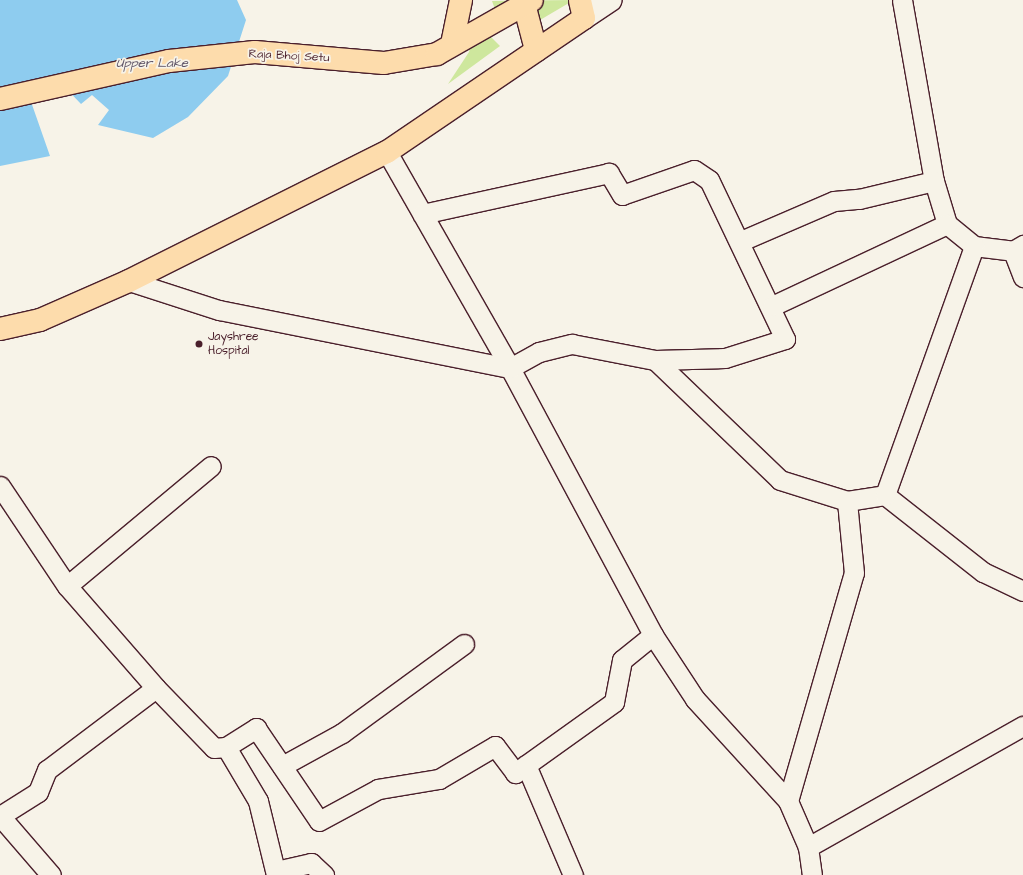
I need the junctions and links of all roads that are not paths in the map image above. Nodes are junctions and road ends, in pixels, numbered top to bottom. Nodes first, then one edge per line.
1 (461, 0) edge
2 (610, 0) edge
3 (902, 0) edge
4 (526, 1) edge
5 (582, 9) edge
6 (445, 49) junction
7 (536, 50) junction
8 (0, 99) edge
9 (387, 152) junction
10 (934, 181) junction
11 (422, 214) junction
12 (948, 224) junction
13 (741, 240) junction
14 (974, 246) junction
15 (1018, 248) edge
16 (1023, 277) edge
17 (129, 281) junction
18 (772, 306) junction
19 (0, 329) edge
20 (655, 360) junction
21 (510, 368) junction
22 (211, 466) dead end
23 (0, 486) edge
24 (885, 495) junction
25 (847, 501) junction
26 (67, 586) junction
27 (1023, 591) edge
28 (653, 635) junction
29 (464, 644) dead end
30 (156, 688) junction
31 (1023, 726) edge
32 (226, 746) junction
33 (282, 766) junction
34 (526, 766) junction
35 (788, 800) junction
36 (0, 816) edge
37 (808, 847) junction
38 (276, 873) edge
39 (51, 875) edge
40 (324, 875) edge
41 (573, 875) edge
42 (812, 875) edge

1 - 6 main road
2 - 5 main road
3 - 10 street
4 - 6 main road, Raja Bhoj Setu
4 - 7 main road
5 - 7 main road
6 - 8 main road, Raja Bhoj Setu
7 - 9 main road
9 - 11 street
9 - 17 main road
10 - 12 street
10 - 13 street
11 - 13 street
11 - 21 street
12 - 14 street
12 - 18 street
13 - 18 street
14 - 15 street
14 - 24 street
15 - 16 street
17 - 19 main road
17 - 21 street
18 - 20 street
20 - 21 street
20 - 25 street
21 - 28 street
22 - 26 street
23 - 26 street
24 - 25 street
24 - 27 street
25 - 35 street
26 - 30 street
28 - 34 street
28 - 35 street
29 - 33 street
30 - 32 street
30 - 36 street
31 - 37 street
32 - 33 street
32 - 38 street
33 - 34 street
34 - 41 street
35 - 37 street
36 - 39 street
37 - 42 street
38 - 40 street

